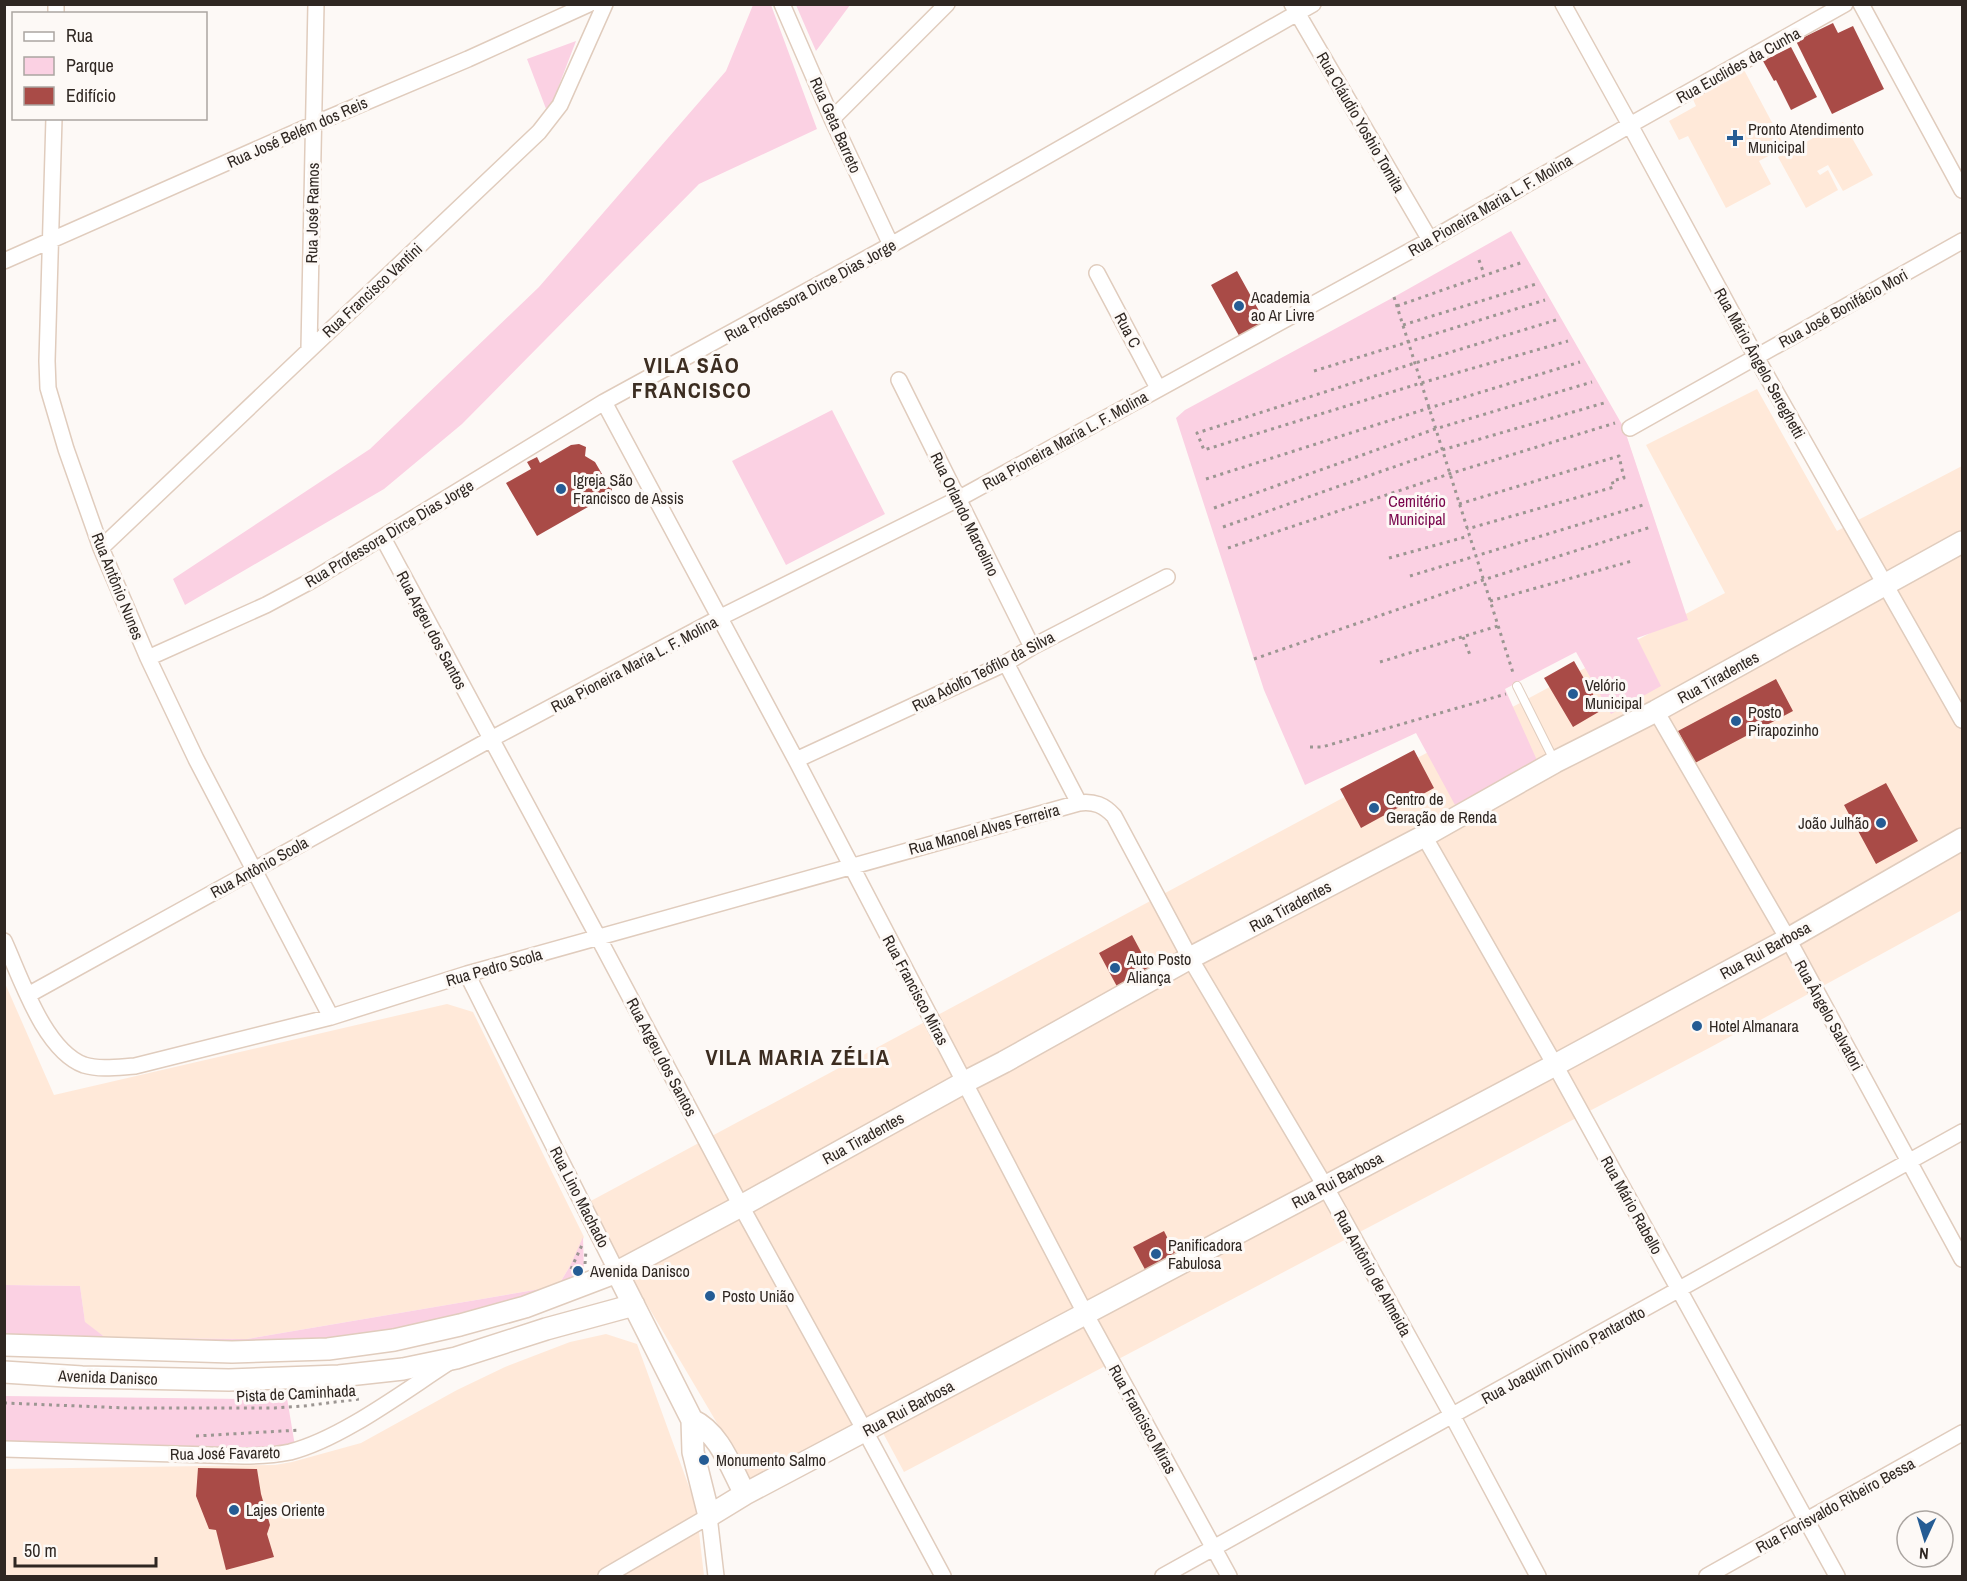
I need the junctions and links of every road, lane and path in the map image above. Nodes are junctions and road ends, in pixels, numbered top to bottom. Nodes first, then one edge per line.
1 (316, 4) edge
2 (589, 4) edge
3 (605, 4) edge
4 (782, 4) edge
5 (947, 4) edge
6 (1313, 4) edge
7 (1563, 4) edge
8 (1845, 4) edge
9 (1862, 4) edge
10 (1295, 9) edge
11 (832, 119) junction
12 (54, 120) edge
13 (314, 124) junction
14 (1630, 125) junction
15 (1962, 190) edge
16 (1430, 240) junction
17 (51, 241) junction
18 (1962, 241) edge
19 (891, 245) junction
20 (1479, 260) dead end
21 (4, 261) edge
22 (1523, 261) dead end
23 (1097, 273) dead end
24 (1484, 274) junction
25 (1536, 284) dead end
26 (1394, 297) dead end
27 (1545, 300) dead end
28 (1397, 307) junction
29 (1556, 320) dead end
30 (1402, 325) junction
31 (1568, 341) dead end
32 (1408, 343) junction
33 (309, 349) junction
34 (1756, 357) junction
35 (1580, 362) dead end
36 (1414, 363) junction
37 (1314, 371) dead end
38 (899, 380) dead end
39 (1592, 382) dead end
40 (1421, 383) junction
41 (1158, 388) junction
42 (604, 402) junction
43 (1604, 403) dead end
44 (1429, 408) junction
45 (1623, 425) joint
46 (1436, 429) junction
47 (1442, 450) junction
48 (1449, 474) junction
49 (1206, 479) dead end
50 (958, 499) junction
51 (1459, 504) junction
52 (1643, 505) dead end
53 (1214, 508) dead end
54 (1223, 527) dead end
55 (1651, 527) dead end
56 (1467, 529) junction
57 (1469, 536) junction
58 (383, 538) junction
59 (1962, 542) edge
60 (101, 548) junction
61 (1228, 548) dead end
62 (1476, 556) junction
63 (1389, 558) dead end
64 (1632, 561) dead end
65 (1410, 576) dead end
66 (1167, 577) dead end
67 (1483, 580) junction
68 (1884, 585) junction
69 (1490, 601) junction
70 (719, 618) junction
71 (1498, 626) junction
72 (1463, 637) junction
73 (1032, 647) junction
74 (1470, 655) dead end
75 (147, 658) junction
76 (1254, 659) dead end
77 (1380, 662) dead end
78 (1006, 663) junction
79 (1518, 688) junction
80 (1656, 711) junction
81 (1962, 720) edge
82 (491, 739) junction
83 (1310, 747) dead end
84 (796, 760) junction
85 (1555, 762) junction
86 (1079, 802) junction
87 (1114, 816) joint
88 (1424, 836) junction
89 (1962, 839) edge
90 (851, 865) junction
91 (255, 869) junction
92 (598, 937) junction
93 (1788, 939) junction
94 (4, 942) edge
95 (1190, 958) junction
96 (467, 974) junction
97 (28, 995) junction
98 (331, 1017) junction
99 (1555, 1065) junction
100 (965, 1082) junction
101 (1962, 1132) edge
102 (1909, 1162) junction
103 (1325, 1186) junction
104 (741, 1206) junction
105 (1962, 1259) edge
106 (617, 1272) junction
107 (1679, 1290) junction
108 (634, 1305) junction
109 (1085, 1313) junction
110 (4, 1345) edge
111 (456, 1358) junction
112 (4, 1372) edge
113 (365, 1402) dead end
114 (4, 1403) edge
115 (1453, 1417) junction
116 (692, 1420) junction
117 (301, 1430) dead end
118 (865, 1431) junction
119 (1962, 1433) edge
120 (189, 1436) dead end
121 (4, 1449) edge
122 (745, 1494) junction
123 (709, 1516) junction
124 (1808, 1521) junction
125 (1214, 1548) junction
126 (606, 1576) edge
127 (716, 1576) edge
128 (943, 1576) edge
129 (1163, 1576) edge
130 (1229, 1576) edge
131 (1538, 1576) edge
132 (1707, 1576) edge
133 (1837, 1576) edge

1 - 13 street, Rua José Ramos
2 - 13 street, Rua José Belém dos Reis
3 - 33 street, Rua Francisco Vantini
4 - 11 street, Rua Geta Barreto
5 - 11 street
6 - 10 street, Rua Professora Dirce Dias Jorge
7 - 14 street, Rua Mário Ângelo Sereghetti
8 - 14 street, Rua Euclides da Cunha
9 - 15 street
10 - 16 street, Rua Cláudio Yoshio Tomita
10 - 19 street, Rua Professora Dirce Dias Jorge
11 - 19 street, Rua Geta Barreto
12 - 17 street, Rua Antônio Nunes
13 - 17 street, Rua José Belém dos Reis
13 - 33 street, Rua José Ramos
14 - 16 street, Rua Pioneira Maria L. F. Molina
14 - 34 street, Rua Mário Ângelo Sereghetti
16 - 41 street, Rua Pioneira Maria L. F. Molina
17 - 21 street, Rua José Belém dos Reis
17 - 60 street, Rua Antônio Nunes
18 - 34 street, Rua José Bonifácio Mori
19 - 42 street, Rua Professora Dirce Dias Jorge
20 - 24 path
22 - 24 path
23 - 41 street, Rua C
24 - 28 path
25 - 30 path
26 - 28 path
27 - 32 path
28 - 30 path
29 - 36 path
30 - 32 path
31 - 40 path
32 - 36 path
32 - 37 path
33 - 60 street, Rua Francisco Vantini
34 - 45 street, Rua José Bonifácio Mori
34 - 68 street, Rua Mário Ângelo Sereghetti
35 - 44 path
36 - 40 path
36 - 40 path
38 - 50 street, Rua Orlando Marcelino
39 - 46 path
40 - 44 path
41 - 50 street, Rua Pioneira Maria L. F. Molina
42 - 58 street, Rua Professora Dirce Dias Jorge
42 - 70 street, Rua Francisco Miras
43 - 47 path
44 - 46 path
44 - 49 path
45 - 48 path
46 - 47 path
46 - 53 path
47 - 48 path
47 - 54 path
48 - 51 path
48 - 61 path
50 - 70 street, Rua Pioneira Maria L. F. Molina
50 - 73 street, Rua Orlando Marcelino
51 - 56 path
51 - 56 path
52 - 62 path
55 - 67 path
56 - 57 path
57 - 62 path
57 - 63 path
58 - 75 street, Rua Professora Dirce Dias Jorge
58 - 82 street, Rua Argeu dos Santos
59 - 68 main road, Rua Tiradentes
60 - 75 street, Rua Antônio Nunes
62 - 65 path
62 - 67 path
64 - 69 path
66 - 73 street, Rua Adolfo Teófilo da Silva
67 - 69 path
67 - 76 path
68 - 80 main road, Rua Tiradentes
68 - 81 street, Rua Mário Ângelo Sereghetti
69 - 71 path
70 - 82 street, Rua Pioneira Maria L. F. Molina
70 - 84 street, Rua Francisco Miras
71 - 72 path
71 - 79 path
72 - 74 path
72 - 77 path
73 - 78 street, Rua Adolfo Teófilo da Silva
75 - 91 street, Rua Antônio Nunes
78 - 84 street, Rua Adolfo Teófilo da Silva
78 - 86 street
79 - 83 path
79 - 85 lane
80 - 85 main road, Rua Tiradentes
80 - 93 street, Rua Ângelo Salvatori
82 - 91 street, Rua Antônio Scola
82 - 92 street, Rua Argeu dos Santos
84 - 90 street, Rua Francisco Miras
85 - 88 main road, Rua Tiradentes
86 - 87 street, Rua Manoel Alves Ferreira
86 - 90 street, Rua Manoel Alves Ferreira
87 - 95 street, Rua Antônio de Almeida
88 - 95 main road, Rua Tiradentes
88 - 99 street, Rua Mário Rabello
89 - 93 main road, Rua Rui Barbosa
90 - 92 street, Rua Pedro Scola
90 - 100 street, Rua Francisco Miras
91 - 97 street, Rua Antônio Scola
91 - 98 street, Rua Antônio Nunes
92 - 96 street, Rua Pedro Scola
92 - 104 street, Rua Argeu dos Santos
93 - 99 main road, Rua Rui Barbosa
93 - 102 street, Rua Ângelo Salvatori
94 - 97 street, Rua Pedro Scola
95 - 100 main road, Rua Tiradentes
95 - 103 street, Rua Antônio de Almeida
96 - 98 street, Rua Pedro Scola
96 - 106 street, Rua Lino Machado
97 - 98 street, Rua Pedro Scola
99 - 103 main road, Rua Rui Barbosa
99 - 107 street, Rua Mário Rabello
100 - 104 main road, Rua Tiradentes
100 - 109 street, Rua Francisco Miras
101 - 102 street, Rua Joaquim Divino Pantarotto
102 - 105 street, Rua Ângelo Salvatori
102 - 107 street, Rua Joaquim Divino Pantarotto
103 - 109 main road, Rua Rui Barbosa
103 - 115 street, Rua Antônio de Almeida
104 - 106 main road, Rua Tiradentes
104 - 118 street, Rua Argeu dos Santos
106 - 108 main road, Rua Lino Machado
106 - 110 main road, Avenida Danisco
107 - 115 street, Rua Joaquim Divino Pantarotto
107 - 124 street, Rua Mário Rabello
108 - 111 main road, Avenida Danisco
108 - 116 main road, Rua Lino Machado
109 - 118 main road, Rua Rui Barbosa
109 - 125 street, Rua Francisco Miras
111 - 112 main road, Avenida Danisco
111 - 121 street, Rua José Favareto
113 - 114 path, Pista de Caminhada
115 - 125 street, Rua Joaquim Divino Pantarotto
115 - 131 street, Rua Antônio de Almeida
116 - 122 main road, Rua Lino Machado
116 - 123 main road, Rua Lino Machado
117 - 120 path
118 - 122 main road, Rua Rui Barbosa
118 - 128 street, Rua Argeu dos Santos
119 - 124 street, Rua Florisvaldo Ribeiro Bessa
122 - 123 main road, Rua Rui Barbosa
123 - 126 street
123 - 127 street, Rua Lino Machado
124 - 132 street, Rua Florisvaldo Ribeiro Bessa
124 - 133 street, Rua Mário Rabello
125 - 129 street, Rua Joaquim Divino Pantarotto
125 - 130 street, Rua Francisco Miras

